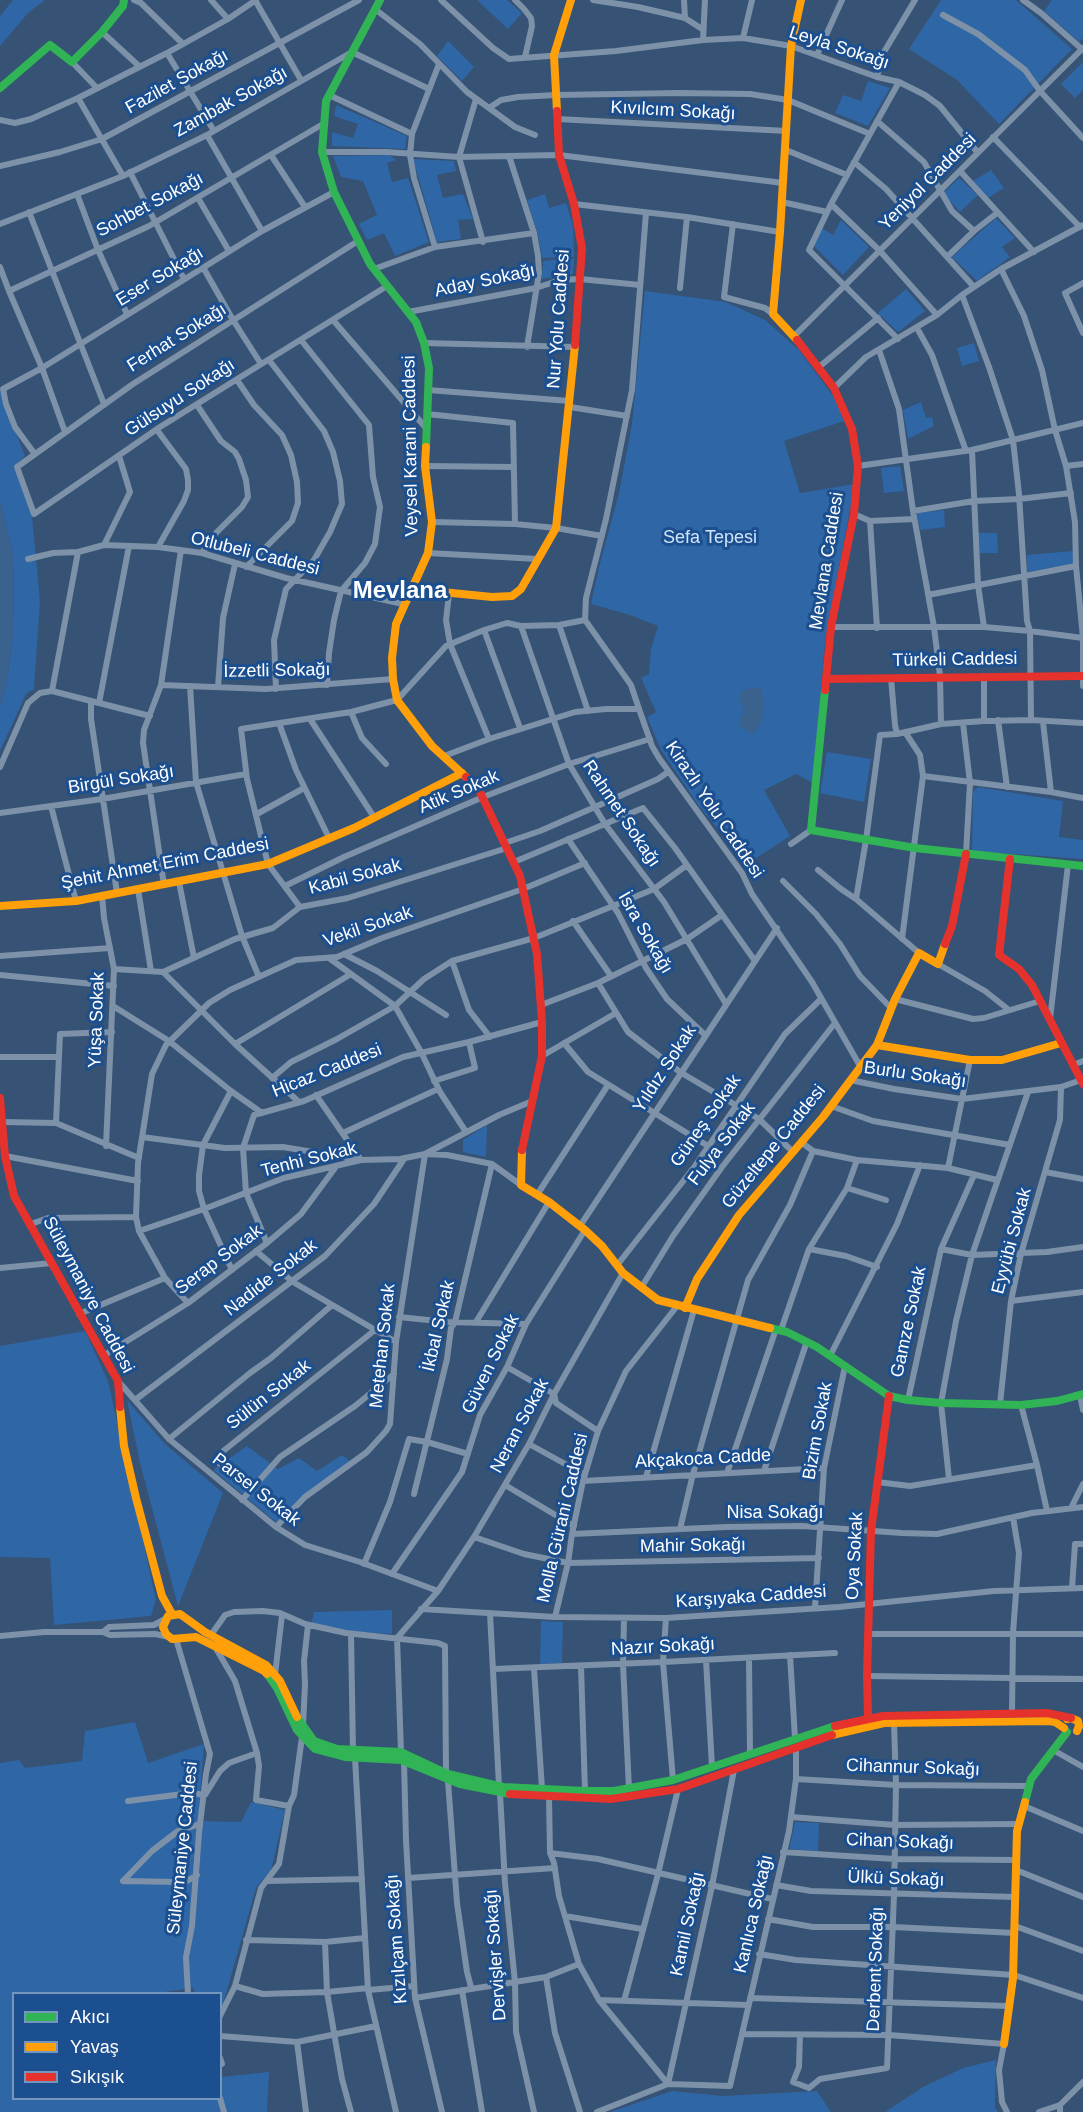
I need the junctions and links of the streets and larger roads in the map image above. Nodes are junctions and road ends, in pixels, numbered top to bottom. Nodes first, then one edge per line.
1 (124, 0) edge
2 (255, 0) edge
3 (359, 0) edge
4 (380, 0) edge
5 (441, 0) edge
6 (514, 0) edge
7 (571, 0) edge
8 (592, 0) edge
9 (684, 0) edge
10 (705, 0) edge
11 (752, 0) edge
12 (801, 0) edge
13 (842, 0) edge
14 (915, 0) edge
15 (1023, 0) edge
16 (140, 1) edge
17 (213, 1) edge
18 (638, 3) edge
19 (375, 9) junction
20 (943, 15) dead end
21 (685, 18) junction
22 (228, 19) junction
23 (702, 29) junction
24 (102, 32) junction
25 (743, 38) junction
26 (703, 40) junction
27 (183, 44) junction
28 (278, 44) junction
29 (791, 46) junction
30 (1083, 49) edge
31 (352, 52) junction
32 (168, 53) junction
33 (554, 55) junction
34 (817, 55) junction
35 (525, 57) junction
36 (72, 62) junction
37 (439, 64) junction
38 (139, 66) junction
39 (877, 77) junction
40 (301, 80) junction
41 (899, 82) junction
42 (0, 88) edge
43 (97, 88) junction
44 (429, 89) junction
45 (1040, 91) junction
46 (191, 92) junction
47 (329, 95) junction
48 (556, 95) junction
49 (78, 98) junction
50 (476, 99) junction
51 (788, 100) junction
52 (489, 108) junction
53 (557, 119) junction
54 (0, 120) edge
55 (877, 121) junction
56 (323, 124) junction
57 (214, 131) junction
58 (787, 131) junction
59 (412, 134) junction
60 (870, 134) junction
61 (207, 135) junction
62 (535, 135) dead end
63 (993, 137) junction
64 (1083, 138) edge
65 (102, 139) junction
66 (786, 150) junction
67 (322, 152) junction
68 (978, 153) junction
69 (271, 155) junction
70 (410, 155) junction
71 (559, 155) junction
72 (508, 156) junction
73 (459, 157) junction
74 (854, 162) junction
75 (0, 166) edge
76 (960, 171) junction
77 (130, 172) junction
78 (847, 175) junction
79 (123, 176) junction
80 (231, 179) junction
81 (783, 183) junction
82 (940, 191) junction
83 (334, 192) junction
84 (77, 194) junction
85 (198, 198) junction
86 (782, 202) junction
87 (574, 204) junction
88 (831, 204) junction
89 (305, 207) junction
90 (29, 212) junction
91 (827, 212) junction
92 (646, 213) junction
93 (997, 213) junction
94 (687, 217) junction
95 (912, 219) junction
96 (156, 222) junction
97 (0, 224) edge
98 (733, 224) junction
99 (1082, 226) edge
100 (262, 231) junction
101 (974, 231) junction
102 (780, 232) junction
103 (534, 233) junction
104 (358, 241) junction
105 (483, 242) junction
106 (435, 247) junction
107 (98, 250) junction
108 (229, 251) junction
109 (880, 251) junction
110 (1034, 252) junction
111 (946, 257) junction
112 (0, 267) edge
113 (204, 269) junction
114 (374, 269) junction
115 (1001, 269) junction
116 (52, 271) junction
117 (184, 279) junction
118 (580, 279) junction
119 (1083, 283) edge
120 (640, 285) junction
121 (846, 285) junction
122 (387, 286) junction
123 (974, 287) junction
124 (536, 288) junction
125 (680, 288) dead end
126 (9, 291) junction
127 (962, 295) junction
128 (408, 312) junction
129 (1083, 312) edge
130 (127, 314) junction
131 (773, 314) junction
132 (937, 315) junction
133 (1076, 316) junction
134 (878, 318) junction
135 (233, 320) junction
136 (333, 320) junction
137 (917, 327) junction
138 (1083, 333) edge
139 (794, 336) junction
140 (898, 339) junction
141 (301, 340) junction
142 (81, 343) junction
143 (424, 343) junction
144 (527, 347) junction
145 (576, 347) junction
146 (879, 350) junction
147 (269, 360) junction
148 (261, 364) junction
149 (819, 367) junction
150 (42, 368) junction
151 (237, 380) junction
152 (834, 388) junction
153 (428, 390) junction
154 (104, 404) junction
155 (570, 404) junction
156 (197, 405) junction
157 (426, 414) junction
158 (627, 416) junction
159 (1083, 423) edge
160 (426, 428) junction
161 (157, 429) junction
162 (1055, 430) junction
163 (65, 432) junction
164 (1013, 440) junction
165 (969, 451) junction
166 (34, 453) junction
167 (119, 456) junction
168 (906, 460) junction
169 (1083, 464) edge
170 (425, 465) junction
171 (1066, 465) junction
172 (858, 466) junction
173 (17, 467) joint
174 (514, 467) junction
175 (1071, 493) junction
176 (1020, 499) junction
177 (974, 501) junction
178 (854, 514) junction
179 (914, 515) junction
180 (870, 520) junction
181 (432, 522) junction
182 (515, 524) junction
183 (556, 528) junction
184 (602, 536) junction
185 (104, 545) junction
186 (129, 546) junction
187 (158, 547) junction
188 (181, 550) junction
189 (78, 552) junction
190 (202, 553) junction
191 (428, 553) junction
192 (28, 559) dead end
193 (538, 559) junction
194 (235, 564) junction
195 (1076, 566) junction
196 (246, 567) junction
197 (1024, 576) junction
198 (295, 580) junction
199 (978, 585) junction
200 (412, 589) junction
201 (341, 591) junction
202 (449, 594) junction
203 (928, 595) junction
204 (1081, 603) edge
205 (403, 604) junction
206 (585, 620) junction
207 (559, 625) junction
208 (521, 626) junction
209 (831, 627) junction
210 (934, 627) junction
211 (984, 627) junction
212 (877, 628) junction
213 (484, 630) junction
214 (1030, 632) junction
215 (1083, 639) edge
216 (450, 644) junction
217 (1032, 675) junction
218 (940, 676) junction
219 (984, 676) junction
220 (1083, 676) edge
221 (891, 678) junction
222 (393, 679) junction
223 (827, 679) junction
224 (161, 685) junction
225 (327, 685) junction
226 (190, 686) junction
227 (1083, 686) edge
228 (218, 687) junction
229 (276, 688) junction
230 (52, 691) junction
231 (397, 700) junction
232 (91, 701) junction
233 (99, 703) junction
234 (639, 709) junction
235 (588, 711) junction
236 (351, 712) junction
237 (150, 716) junction
238 (310, 718) junction
239 (554, 718) junction
240 (998, 720) junction
241 (1031, 720) junction
242 (984, 721) junction
243 (1043, 722) junction
244 (279, 723) junction
245 (963, 723) junction
246 (1083, 723) edge
247 (941, 724) junction
248 (520, 728) junction
249 (905, 732) junction
250 (897, 734) junction
251 (489, 739) junction
252 (650, 739) junction
253 (444, 756) junction
254 (386, 764) dead end
255 (569, 764) junction
256 (0, 767) edge
257 (668, 772) junction
258 (462, 773) junction
259 (246, 774) junction
260 (922, 776) junction
261 (196, 782) junction
262 (970, 783) junction
263 (1007, 787) junction
264 (304, 788) junction
265 (150, 790) junction
266 (1051, 792) junction
267 (483, 798) junction
268 (1083, 798) edge
269 (102, 799) junction
270 (51, 806) junction
271 (595, 807) junction
272 (0, 813) edge
273 (257, 814) junction
274 (374, 817) junction
275 (605, 824) junction
276 (811, 830) junction
277 (329, 838) junction
278 (568, 839) junction
279 (866, 840) junction
280 (791, 844) dead end
281 (506, 846) junction
282 (915, 848) junction
283 (966, 854) junction
284 (1010, 859) junction
285 (514, 862) junction
286 (585, 863) junction
287 (268, 864) junction
288 (687, 865) junction
289 (1068, 865) junction
290 (1083, 866) edge
291 (818, 870) dead end
292 (222, 873) junction
293 (783, 881) dead end
294 (179, 882) junction
295 (164, 885) junction
296 (285, 886) junction
297 (138, 889) junction
298 (523, 889) junction
299 (654, 889) junction
300 (117, 893) junction
301 (102, 895) junction
302 (856, 899) junction
303 (76, 901) junction
304 (0, 906) edge
305 (613, 906) junction
306 (300, 907) junction
307 (722, 915) junction
308 (573, 921) junction
309 (777, 928) junction
310 (242, 936) junction
311 (534, 938) junction
312 (687, 939) junction
313 (902, 939) junction
314 (110, 948) junction
315 (344, 954) junction
316 (919, 954) junction
317 (0, 956) edge
318 (194, 958) junction
319 (329, 958) junction
320 (452, 961) junction
321 (642, 961) junction
322 (755, 961) junction
323 (938, 964) junction
324 (114, 969) junction
325 (151, 971) junction
326 (163, 972) junction
327 (351, 974) junction
328 (0, 975) edge
329 (611, 976) junction
330 (259, 977) junction
331 (598, 983) junction
332 (114, 986) junction
333 (411, 992) junction
334 (821, 999) junction
335 (895, 999) junction
336 (1040, 1001) junction
337 (726, 1004) junction
338 (541, 1005) junction
339 (113, 1006) junction
340 (395, 1006) junction
341 (891, 1008) junction
342 (1009, 1010) junction
343 (202, 1011) junction
344 (616, 1013) junction
345 (446, 1015) dead end
346 (542, 1022) junction
347 (835, 1023) junction
348 (1050, 1023) junction
349 (112, 1032) junction
350 (705, 1035) junction
351 (490, 1037) junction
352 (169, 1041) junction
353 (469, 1042) junction
354 (564, 1043) junction
355 (1061, 1043) junction
356 (235, 1044) junction
357 (878, 1045) junction
358 (421, 1052) junction
359 (542, 1056) junction
360 (0, 1057) edge
361 (59, 1057) junction
362 (970, 1060) junction
363 (1083, 1061) edge
364 (1073, 1065) junction
365 (860, 1066) junction
366 (680, 1072) junction
367 (272, 1078) junction
368 (850, 1080) junction
369 (434, 1081) junction
370 (1082, 1082) edge
371 (608, 1085) junction
372 (1061, 1087) junction
373 (438, 1089) junction
374 (231, 1091) junction
375 (1028, 1092) junction
376 (316, 1095) junction
377 (0, 1098) edge
378 (962, 1099) junction
379 (299, 1102) junction
380 (531, 1102) junction
381 (736, 1106) junction
382 (831, 1106) junction
383 (262, 1113) junction
384 (654, 1114) junction
385 (759, 1119) junction
386 (2, 1122) junction
387 (56, 1123) junction
388 (466, 1132) junction
389 (343, 1133) junction
390 (955, 1136) junction
391 (142, 1137) junction
392 (801, 1142) junction
393 (203, 1145) junction
394 (1010, 1145) junction
395 (106, 1146) junction
396 (708, 1146) junction
397 (243, 1148) junction
398 (792, 1151) junction
399 (813, 1151) junction
400 (425, 1154) junction
401 (5, 1156) junction
402 (139, 1158) junction
403 (404, 1159) junction
404 (361, 1160) junction
405 (857, 1160) junction
406 (492, 1164) junction
407 (920, 1165) junction
408 (336, 1168) junction
409 (948, 1168) junction
410 (1045, 1172) junction
411 (974, 1175) junction
412 (1083, 1179) edge
413 (998, 1180) junction
414 (138, 1181) junction
415 (521, 1185) junction
416 (847, 1188) junction
417 (246, 1193) junction
418 (537, 1195) junction
419 (886, 1200) dead end
420 (549, 1202) junction
421 (204, 1209) junction
422 (135, 1217) junction
423 (31, 1224) junction
424 (583, 1228) junction
425 (139, 1230) junction
426 (267, 1243) junction
427 (1083, 1247) edge
428 (941, 1248) junction
429 (809, 1249) junction
430 (256, 1251) junction
431 (972, 1254) junction
432 (1021, 1254) junction
433 (52, 1263) junction
434 (618, 1264) junction
435 (877, 1267) junction
436 (0, 1268) edge
437 (232, 1270) junction
438 (623, 1272) junction
439 (165, 1278) junction
440 (293, 1282) junction
441 (641, 1288) junction
442 (1083, 1292) edge
443 (1011, 1301) junction
444 (188, 1304) junction
445 (332, 1305) junction
446 (681, 1307) junction
447 (694, 1310) junction
448 (80, 1314) junction
449 (399, 1317) junction
450 (738, 1321) junction
451 (455, 1322) junction
452 (477, 1322) junction
453 (526, 1324) junction
454 (779, 1329) junction
455 (375, 1330) junction
456 (807, 1341) junction
457 (396, 1342) junction
458 (103, 1356) junction
459 (830, 1356) junction
460 (845, 1366) junction
461 (507, 1367) junction
462 (394, 1374) junction
463 (118, 1380) junction
464 (554, 1394) junction
465 (1082, 1394) edge
466 (889, 1396) junction
467 (135, 1400) junction
468 (908, 1400) junction
469 (940, 1403) junction
470 (1000, 1404) junction
471 (1021, 1405) junction
472 (1083, 1410) edge
473 (598, 1431) junction
474 (169, 1439) junction
475 (427, 1442) junction
476 (529, 1444) junction
477 (468, 1454) junction
478 (1038, 1464) junction
479 (824, 1468) junction
480 (764, 1470) junction
481 (727, 1473) junction
482 (693, 1474) junction
483 (646, 1477) junction
484 (584, 1478) junction
485 (949, 1479) junction
486 (877, 1482) junction
487 (1083, 1484) edge
488 (505, 1485) junction
489 (251, 1489) junction
490 (414, 1494) dead end
491 (242, 1500) junction
492 (1083, 1506) edge
493 (1071, 1508) junction
494 (1047, 1511) junction
495 (1013, 1517) junction
496 (574, 1526) junction
497 (276, 1527) junction
498 (821, 1528) junction
499 (680, 1529) junction
500 (871, 1531) junction
501 (572, 1534) junction
502 (474, 1536) junction
503 (1083, 1544) edge
504 (819, 1558) junction
505 (568, 1563) junction
506 (364, 1564) junction
507 (392, 1574) junction
508 (1072, 1588) junction
509 (1083, 1588) edge
510 (1017, 1590) junction
511 (438, 1591) junction
512 (868, 1604) junction
513 (815, 1608) junction
514 (421, 1609) junction
515 (490, 1613) junction
516 (282, 1615) junction
517 (169, 1617) junction
518 (555, 1617) junction
519 (666, 1618) junction
520 (624, 1619) junction
521 (187, 1620) junction
522 (308, 1625) junction
523 (103, 1632) junction
524 (1013, 1633) junction
525 (351, 1634) junction
526 (869, 1634) junction
527 (1083, 1634) edge
528 (211, 1635) junction
529 (0, 1636) edge
530 (175, 1638) junction
531 (397, 1638) junction
532 (214, 1644) junction
533 (835, 1653) dead end
534 (790, 1655) junction
535 (749, 1658) junction
536 (706, 1660) junction
537 (663, 1662) junction
538 (623, 1664) junction
539 (581, 1666) junction
540 (534, 1668) junction
541 (493, 1669) junction
542 (275, 1675) junction
543 (867, 1676) junction
544 (1012, 1677) junction
545 (1083, 1679) edge
546 (1012, 1714) junction
547 (1083, 1716) edge
548 (868, 1718) junction
549 (1072, 1718) junction
550 (894, 1723) junction
551 (303, 1726) junction
552 (1080, 1729) edge
553 (1065, 1730) junction
554 (303, 1737) junction
555 (795, 1743) junction
556 (1053, 1750) junction
557 (401, 1752) junction
558 (257, 1753) junction
559 (354, 1754) junction
560 (750, 1754) junction
561 (404, 1762) junction
562 (749, 1764) junction
563 (712, 1767) junction
564 (1083, 1767) edge
565 (734, 1770) junction
566 (447, 1777) junction
567 (796, 1779) junction
568 (672, 1780) junction
569 (896, 1785) junction
570 (1029, 1786) junction
571 (542, 1789) junction
572 (629, 1789) junction
573 (499, 1790) junction
574 (678, 1790) junction
575 (585, 1791) junction
576 (205, 1795) junction
577 (549, 1797) junction
578 (128, 1801) dead end
579 (289, 1806) junction
580 (1024, 1806) junction
581 (791, 1817) junction
582 (200, 1824) junction
583 (1019, 1824) junction
584 (895, 1825) junction
585 (1083, 1831) edge
586 (783, 1852) junction
587 (550, 1853) junction
588 (895, 1859) junction
589 (1016, 1860) junction
590 (555, 1868) junction
591 (1016, 1870) junction
592 (505, 1872) junction
593 (658, 1874) junction
594 (197, 1875) junction
595 (455, 1876) junction
596 (408, 1878) junction
597 (362, 1879) junction
598 (267, 1881) junction
599 (776, 1885) junction
600 (712, 1886) junction
601 (894, 1895) junction
602 (1016, 1897) junction
603 (1083, 1897) edge
604 (772, 1899) junction
605 (565, 1916) junction
606 (768, 1919) junction
607 (893, 1927) junction
608 (642, 1929) junction
609 (1015, 1929) junction
610 (365, 1938) junction
611 (246, 1940) junction
612 (325, 1942) junction
613 (1083, 1951) edge
614 (759, 1954) junction
615 (579, 1964) junction
616 (891, 1965) junction
617 (1014, 1975) junction
618 (546, 1977) junction
619 (515, 1982) junction
620 (235, 1986) junction
621 (414, 1986) junction
622 (471, 1987) junction
623 (368, 1989) junction
624 (462, 1990) junction
625 (188, 1992) edge
626 (327, 1992) junction
627 (415, 1998) junction
628 (1083, 1998) edge
629 (599, 2000) junction
630 (624, 2001) junction
631 (749, 2001) junction
632 (890, 2002) junction
633 (686, 2004) junction
634 (1009, 2006) junction
635 (222, 2012) edge
636 (376, 2026) junction
637 (742, 2034) junction
638 (334, 2035) junction
639 (800, 2035) junction
640 (889, 2035) junction
641 (222, 2036) edge
642 (297, 2042) junction
643 (1004, 2044) junction
644 (1083, 2082) edge
645 (668, 2084) junction
646 (1060, 2108) edge
647 (306, 2112) edge
648 (351, 2112) edge
649 (396, 2112) edge
650 (442, 2112) edge
651 (482, 2112) edge
652 (534, 2112) edge
653 (580, 2112) edge
654 (597, 2112) edge
655 (1007, 2112) edge
656 (1039, 2112) edge

1 - 24 street
2 - 22 street
2 - 28 street
3 - 28 street, Fazilet Sokağı
4 - 19 street, Veysel Karani Caddesi
5 - 35 street, Leyla Sokağı
6 - 35 street
7 - 33 street, Nur Yolu Caddesi
8 - 18 street
9 - 21 street
10 - 23 street
11 - 25 street
12 - 29 street
13 - 34 street
14 - 39 street
15 - 30 street
16 - 27 street
17 - 22 street
18 - 21 street
19 - 31 street, Veysel Karani Caddesi
19 - 37 street
20 - 45 street
21 - 23 street
22 - 27 street
23 - 26 street
24 - 36 street
24 - 38 street
25 - 26 street, Leyla Sokağı
25 - 29 street, Leyla Sokağı
26 - 33 street, Leyla Sokağı
27 - 32 street
28 - 40 street
28 - 46 street, Fazilet Sokağı
29 - 34 street, Leyla Sokağı
29 - 51 street
30 - 45 street, Yeniyol Caddesi
31 - 40 street, Zambak Sokağı
31 - 44 street
31 - 47 street, Veysel Karani Caddesi
32 - 38 street
32 - 46 street
33 - 35 street, Leyla Sokağı
33 - 48 street, Nur Yolu Caddesi
34 - 39 street, Leyla Sokağı
36 - 42 street
36 - 43 street
37 - 44 street
37 - 50 street
38 - 43 street
39 - 41 street, Leyla Sokağı
40 - 57 street, Zambak Sokağı
41 - 55 street
41 - 68 street, Leyla Sokağı
43 - 49 street
44 - 59 street
45 - 63 street, Yeniyol Caddesi
45 - 64 street
46 - 57 street
46 - 65 street, Fazilet Sokağı
47 - 56 street, Veysel Karani Caddesi
47 - 59 street
48 - 51 street
48 - 52 street
48 - 53 street, Nur Yolu Caddesi
49 - 54 street
49 - 65 street
50 - 52 street
50 - 73 street
51 - 58 street
51 - 60 street
52 - 62 street
53 - 58 street, Kıvılcım Sokağı
53 - 71 street, Nur Yolu Caddesi
55 - 60 street
55 - 82 street
56 - 67 street, Veysel Karani Caddesi
56 - 69 street, Sohbet Sokağı
57 - 61 street, Zambak Sokağı
58 - 66 street
59 - 70 street
60 - 74 street
61 - 77 street, Zambak Sokağı
61 - 80 street
63 - 68 street, Yeniyol Caddesi
63 - 99 street
65 - 75 street, Fazilet Sokağı
65 - 79 street
66 - 78 street
66 - 81 street
67 - 70 street
67 - 83 street, Veysel Karani Caddesi
68 - 76 street, Yeniyol Caddesi
69 - 80 street, Sohbet Sokağı
69 - 89 street
70 - 73 street
70 - 106 street
71 - 72 street
71 - 81 street
71 - 87 street, Nur Yolu Caddesi
72 - 73 street
72 - 103 street
73 - 105 street
74 - 78 street
74 - 95 street
76 - 82 street, Yeniyol Caddesi
76 - 93 street
77 - 79 street, Zambak Sokağı
77 - 96 street
78 - 88 street
79 - 84 street, Zambak Sokağı
80 - 85 street, Sohbet Sokağı
80 - 100 street
81 - 86 street
82 - 95 street, Yeniyol Caddesi
82 - 101 street
83 - 89 street, Eser Sokağı
83 - 104 street, Veysel Karani Caddesi
84 - 90 street, Zambak Sokağı
84 - 107 street
85 - 96 street, Sohbet Sokağı
85 - 108 street
86 - 91 street
86 - 102 street
87 - 92 street
87 - 118 street, Nur Yolu Caddesi
88 - 91 street
88 - 109 street
89 - 100 street, Eser Sokağı
90 - 97 street, Zambak Sokağı
90 - 116 street
91 - 121 street
92 - 94 street
92 - 120 street
93 - 101 street
93 - 110 street
94 - 98 street
94 - 125 street
95 - 109 street, Yeniyol Caddesi
95 - 111 street
96 - 107 street, Sohbet Sokağı
96 - 117 street
98 - 102 street
98 - 131 street
99 - 110 street
100 - 108 street, Eser Sokağı
101 - 111 street
102 - 131 street
103 - 105 street
103 - 124 street
104 - 114 street, Veysel Karani Caddesi
104 - 135 street, Ferhat Sokağı
105 - 106 street
106 - 114 street
107 - 116 street, Sohbet Sokağı
107 - 130 street
108 - 113 street, Eser Sokağı
109 - 121 street, Yeniyol Caddesi
109 - 132 street
110 - 115 street
111 - 123 street
112 - 126 street
113 - 117 street, Eser Sokağı
113 - 135 street
114 - 122 street, Veysel Karani Caddesi
115 - 123 street
115 - 162 street
116 - 126 street, Sohbet Sokağı
116 - 142 street
117 - 130 street, Eser Sokağı
118 - 120 street, Aday Sokağı
118 - 124 street, Aday Sokağı
118 - 145 street, Nur Yolu Caddesi
119 - 133 street
120 - 158 street
121 - 134 street
121 - 139 street, Yeniyol Caddesi
122 - 128 street, Veysel Karani Caddesi
122 - 136 street, Gülsuyu Sokağı
123 - 127 street
124 - 128 street, Aday Sokağı
124 - 144 street
126 - 150 street
127 - 132 street
127 - 164 street
128 - 143 street, Veysel Karani Caddesi
129 - 133 street
130 - 142 street, Eser Sokağı
131 - 139 street, Mevlana Caddesi
132 - 137 street
133 - 138 street
134 - 140 street
134 - 149 street
135 - 148 street
135 - 154 street, Ferhat Sokağı
136 - 141 street, Gülsuyu Sokağı
136 - 160 street
137 - 140 street
137 - 165 street
139 - 149 street, Mevlana Caddesi
140 - 146 street
141 - 147 street, Gülsuyu Sokağı
141 - 201 street
142 - 150 street, Eser Sokağı
142 - 154 street
143 - 144 street
143 - 153 street, Veysel Karani Caddesi
144 - 145 street
145 - 155 street, Nur Yolu Caddesi
146 - 152 street
146 - 168 street
147 - 148 street, Gülsuyu Sokağı
147 - 198 street
148 - 151 street, Gülsuyu Sokağı
149 - 152 street, Mevlana Caddesi
150 - 163 street
150 - 166 street, Eser Sokağı
151 - 156 street, Gülsuyu Sokağı
151 - 196 street
152 - 172 street, Mevlana Caddesi
153 - 155 street
153 - 157 street, Veysel Karani Caddesi
154 - 163 street, Ferhat Sokağı
155 - 158 street
155 - 183 street, Nur Yolu Caddesi
156 - 161 street, Gülsuyu Sokağı
156 - 190 street
157 - 160 street, Veysel Karani Caddesi
157 - 174 street
158 - 184 street
159 - 162 street
160 - 170 street, Veysel Karani Caddesi
161 - 167 street, Gülsuyu Sokağı
161 - 187 street
162 - 164 street
162 - 171 street
163 - 166 street, Ferhat Sokağı
164 - 165 street
164 - 176 street
165 - 168 street
165 - 177 street
166 - 173 street, Ferhat Sokağı
167 - 173 street, Gülsuyu Sokağı
167 - 185 street
168 - 172 street
168 - 179 street
169 - 171 street
170 - 174 street
170 - 181 street, Veysel Karani Caddesi
171 - 175 street
172 - 178 street, Mevlana Caddesi
174 - 182 street
175 - 176 street
175 - 195 street
176 - 177 street
176 - 197 street
177 - 179 street
177 - 199 street
178 - 180 street
178 - 209 street, Mevlana Caddesi
179 - 180 street
179 - 203 street
180 - 212 street
181 - 182 street
181 - 191 street, Veysel Karani Caddesi
182 - 183 street
183 - 184 street
183 - 193 street, Nur Yolu Caddesi
184 - 206 street
185 - 186 street, Otlubeli Caddesi
185 - 189 street, Otlubeli Caddesi
186 - 187 street, Otlubeli Caddesi
186 - 233 street
187 - 188 street, Otlubeli Caddesi
188 - 190 street, Otlubeli Caddesi
188 - 224 street
189 - 192 street, Otlubeli Caddesi
189 - 230 street
190 - 194 street, Otlubeli Caddesi
191 - 193 street
191 - 200 street, Veysel Karani Caddesi
193 - 202 street, Nur Yolu Caddesi
194 - 196 street, Otlubeli Caddesi
194 - 228 street
195 - 197 street
195 - 204 street
196 - 198 street, Otlubeli Caddesi
197 - 199 street
197 - 214 street
198 - 201 street, Otlubeli Caddesi
198 - 229 street
199 - 203 street
199 - 211 street
200 - 202 street
200 - 205 street, Veysel Karani Caddesi
201 - 205 street, Otlubeli Caddesi
201 - 225 street
202 - 216 street
203 - 210 street
204 - 215 street
205 - 222 street, Veysel Karani Caddesi
206 - 207 street
206 - 234 street, Kirazlı Yolu Caddesi
207 - 208 street
207 - 235 street
208 - 213 street
208 - 239 street, Rahmet Sokağı
209 - 212 street
209 - 223 street, Mevlana Caddesi
210 - 211 street
210 - 212 street
210 - 218 street
211 - 214 street
213 - 216 street
213 - 248 street
214 - 215 street
214 - 217 street
215 - 220 street
216 - 231 street
216 - 251 street
217 - 219 street, Türkeli Caddesi
217 - 220 street, Türkeli Caddesi
217 - 241 street
218 - 219 street, Türkeli Caddesi
218 - 221 street, Türkeli Caddesi
218 - 247 street
219 - 242 street
220 - 227 street
221 - 223 street, Türkeli Caddesi
221 - 250 street
222 - 225 street, İzzetli Sokağı
222 - 231 street, Veysel Karani Caddesi
223 - 276 street, Mevlana Caddesi
224 - 226 street, İzzetli Sokağı
224 - 237 street
225 - 229 street, İzzetli Sokağı
226 - 228 street, İzzetli Sokağı
226 - 261 street
228 - 229 street, İzzetli Sokağı
230 - 232 street
230 - 256 street
231 - 236 street
231 - 253 street, Veysel Karani Caddesi
232 - 233 street
232 - 269 street
233 - 237 street
234 - 235 street
234 - 252 street, Kirazlı Yolu Caddesi
235 - 239 street
236 - 238 street
236 - 254 street
237 - 265 street
238 - 244 street
238 - 274 street
239 - 248 street
239 - 255 street, Rahmet Sokağı
240 - 241 street
240 - 242 street
240 - 263 street
241 - 243 street
242 - 245 street
243 - 246 street
243 - 266 street
244 - 259 street
244 - 264 street
245 - 247 street
245 - 262 street
247 - 249 street
248 - 251 street
249 - 250 street
249 - 260 street
250 - 279 street
251 - 253 street
252 - 255 street, Atik Sokak
252 - 257 street, Kirazlı Yolu Caddesi
253 - 258 street, Veysel Karani Caddesi
255 - 267 street, Atik Sokak
255 - 271 street, Rahmet Sokağı
257 - 271 street, Kabil Sokak
257 - 309 street, Kirazlı Yolu Caddesi
258 - 267 street, Veysel Karani Caddesi
258 - 274 street, Şehit Ahmet Erim Caddesi
259 - 261 street, Birgül Sokağı
259 - 273 street
260 - 262 street
260 - 282 street
261 - 265 street, Birgül Sokağı
261 - 292 street
262 - 263 street
262 - 283 street
263 - 266 street
264 - 273 street
264 - 277 street
265 - 269 street, Birgül Sokağı
265 - 295 street
266 - 268 street
267 - 281 street, Veysel Karani Caddesi
267 - 296 street, Atik Sokak
269 - 270 street, Birgül Sokağı
269 - 300 street
270 - 272 street, Birgül Sokağı
270 - 303 street
271 - 275 street, Rahmet Sokağı
271 - 281 street, Kabil Sokak
273 - 287 street
274 - 277 street, Şehit Ahmet Erim Caddesi
275 - 278 street
275 - 288 street
275 - 299 street, Rahmet Sokağı
276 - 279 street
276 - 280 street
277 - 287 street, Şehit Ahmet Erim Caddesi
278 - 285 street
278 - 286 street, İsra Sokağı
279 - 282 street
279 - 302 street
281 - 285 street, Veysel Karani Caddesi
281 - 306 street, Kabil Sokak
282 - 283 street
282 - 313 street
283 - 284 street
283 - 323 street
284 - 289 street
284 - 336 street
285 - 298 street, Veysel Karani Caddesi
286 - 298 street, Vekil Sokak
286 - 305 street, İsra Sokağı
287 - 292 street, Şehit Ahmet Erim Caddesi
287 - 296 street
288 - 299 street
288 - 307 street
289 - 290 street
289 - 348 street
291 - 302 street
292 - 294 street, Şehit Ahmet Erim Caddesi
292 - 310 street
293 - 341 street
294 - 295 street, Şehit Ahmet Erim Caddesi
294 - 318 street
295 - 297 street, Şehit Ahmet Erim Caddesi
296 - 306 street
297 - 300 street, Şehit Ahmet Erim Caddesi
297 - 325 street
298 - 311 street, Veysel Karani Caddesi
298 - 315 street, Vekil Sokak
299 - 305 street
299 - 312 street, Rahmet Sokağı
300 - 301 street, Şehit Ahmet Erim Caddesi
301 - 303 street, Şehit Ahmet Erim Caddesi
301 - 314 street, Yüşa Sokak
302 - 313 street
303 - 304 street, Şehit Ahmet Erim Caddesi
305 - 308 street
305 - 321 street, İsra Sokağı
306 - 310 street, Kabil Sokak
307 - 312 street
307 - 322 street
308 - 311 street
308 - 329 street
309 - 322 street, Yıldız Sokak
309 - 334 street, Kirazlı Yolu Caddesi
310 - 318 street, Kabil Sokak
310 - 330 street
311 - 320 street
311 - 338 street, Veysel Karani Caddesi
312 - 321 street
312 - 337 street, Rahmet Sokağı
313 - 316 street
314 - 317 street
314 - 324 street, Yüşa Sokak
315 - 319 street, Vekil Sokak
315 - 333 street
316 - 323 street
316 - 335 street, Güzeltepe Caddesi
318 - 326 street, Kabil Sokak
319 - 327 street
319 - 330 street, Vekil Sokak
320 - 333 street
320 - 351 street
321 - 329 street
321 - 350 street, İsra Sokağı
322 - 337 street, Yıldız Sokak
323 - 342 street
324 - 325 street, Kabil Sokak
324 - 332 street, Yüşa Sokak
325 - 326 street, Kabil Sokak
326 - 343 street
327 - 340 street
327 - 356 street
328 - 332 street
329 - 331 street
330 - 343 street, Vekil Sokak
331 - 338 street
331 - 344 street
332 - 339 street, Yüşa Sokak
333 - 340 street
333 - 345 street
334 - 347 street, Kirazlı Yolu Caddesi
334 - 381 street, Güneş Sokak
335 - 341 street, Güzeltepe Caddesi
335 - 342 street
336 - 342 street
336 - 348 street
337 - 350 street, Yıldız Sokak
338 - 346 street, Veysel Karani Caddesi
339 - 349 street, Yüşa Sokak
339 - 352 street
340 - 358 street
340 - 367 street
341 - 357 street, Güzeltepe Caddesi
343 - 352 street, Vekil Sokak
343 - 356 street
344 - 354 street
344 - 366 street
346 - 351 street, Hicaz Caddesi
346 - 359 street, Veysel Karani Caddesi
347 - 365 street, Kirazlı Yolu Caddesi
347 - 385 street, Fulya Sokak
348 - 355 street
349 - 361 street
349 - 395 street, Yüşa Sokak
350 - 366 street, Yıldız Sokak
351 - 353 street, Hicaz Caddesi
352 - 374 street
352 - 391 street, Vekil Sokak
353 - 358 street, Hicaz Caddesi
353 - 369 street
354 - 359 street
354 - 371 street
355 - 362 street
355 - 364 street
356 - 367 street
357 - 362 street
357 - 365 street, Güzeltepe Caddesi
358 - 369 street
358 - 376 street, Hicaz Caddesi
359 - 380 street, Veysel Karani Caddesi
360 - 361 street
361 - 387 street
362 - 378 street
363 - 364 street
364 - 370 street
365 - 368 street, Güzeltepe Caddesi
366 - 381 street
366 - 384 street, Yıldız Sokak
367 - 379 street
368 - 378 street, Burlu Sokağı
368 - 382 street, Güzeltepe Caddesi
369 - 373 street
370 - 372 street, Burlu Sokağı
371 - 384 street
371 - 418 street
372 - 375 street, Burlu Sokağı
372 - 410 street, Eyyübi Sokak
373 - 388 street
373 - 389 street
374 - 383 street
374 - 393 street
375 - 378 street, Burlu Sokağı
375 - 394 street
376 - 379 street, Hicaz Caddesi
376 - 389 street
377 - 386 street, Süleymaniye Caddesi
378 - 390 street
379 - 383 street, Hicaz Caddesi
380 - 388 street
380 - 415 street, Veysel Karani Caddesi
381 - 385 street
381 - 396 street, Güneş Sokak
382 - 390 street
382 - 392 street, Güzeltepe Caddesi
383 - 397 street, Hicaz Caddesi
384 - 396 street
384 - 424 street, Yıldız Sokak
385 - 398 street
385 - 441 street, Fulya Sokak
386 - 387 street
386 - 401 street, Süleymaniye Caddesi
387 - 395 street
388 - 400 street
389 - 404 street
390 - 394 street
390 - 409 street
391 - 393 street
391 - 402 street, Vekil Sokak
392 - 398 street, Güzeltepe Caddesi
392 - 399 street
393 - 397 street
393 - 421 street
394 - 413 street
395 - 402 street
396 - 434 street, Güneş Sokak
397 - 404 street
397 - 417 street, Hicaz Caddesi
398 - 446 street, Güzeltepe Caddesi
399 - 405 street
399 - 450 street
400 - 403 street, Tenhi Sokak
400 - 406 street, Tenhi Sokak
400 - 449 street, Metehan Sokak
401 - 414 street
401 - 423 street, Süleymaniye Caddesi
402 - 414 street, Vekil Sokak
403 - 404 street, Tenhi Sokak
403 - 440 street, Nadide Sokak
404 - 408 street, Tenhi Sokak
405 - 407 street
405 - 416 street
406 - 415 street, Tenhi Sokak
406 - 451 street, İkbal Sokak
407 - 409 street
407 - 435 street
408 - 417 street, Tenhi Sokak
408 - 426 street, Serap Sokak
409 - 411 street
410 - 412 street
410 - 432 street, Eyyübi Sokak
411 - 413 street
411 - 428 street
413 - 431 street
414 - 422 street, Vekil Sokak
415 - 418 street
416 - 419 street
416 - 429 street
417 - 421 street, Tenhi Sokak
417 - 426 street, Hicaz Caddesi
418 - 420 street
420 - 424 street
420 - 452 street
421 - 425 street, Tenhi Sokak
421 - 437 street
422 - 423 street
422 - 425 street
423 - 433 street, Süleymaniye Caddesi
424 - 434 street
424 - 453 street, Güven Sokak
425 - 439 street
426 - 430 street, Serap Sokak
427 - 432 street, Gamze Sokak
428 - 431 street, Gamze Sokak
428 - 468 street, Gamze Sokak
429 - 435 street
429 - 454 street
430 - 437 street, Serap Sokak
430 - 440 street
431 - 432 street, Gamze Sokak
431 - 469 street
432 - 443 street, Eyyübi Sokak
433 - 436 street
433 - 448 street, Süleymaniye Caddesi
434 - 438 street
435 - 459 street
437 - 444 street, Serap Sokak
438 - 441 street
438 - 464 street, Neran Sokak
439 - 444 street
439 - 448 street
440 - 445 street
440 - 467 street, Nadide Sokak
441 - 446 street
442 - 443 street
443 - 470 street, Eyyübi Sokak
444 - 458 street, Serap Sokak
445 - 455 street
445 - 474 street
446 - 447 street
446 - 473 street, Molla Gürani Caddesi
447 - 450 street
447 - 483 street
448 - 458 street, Süleymaniye Caddesi
449 - 451 street
449 - 457 street, Metehan Sokak
450 - 454 street
450 - 482 street
451 - 452 street
451 - 475 street, İkbal Sokak
452 - 453 street
453 - 461 street, Güven Sokak
454 - 456 street
454 - 481 street
455 - 457 street
455 - 489 street, Sülün Sokak
456 - 459 street
456 - 480 street
457 - 462 street, Metehan Sokak
458 - 463 street, Süleymaniye Caddesi
459 - 460 street
460 - 466 street
460 - 479 street, Bizim Sokak
461 - 464 street
461 - 477 street, Güven Sokak
462 - 489 street
462 - 497 street, Metehan Sokak
463 - 467 street, Parsel Sokak
463 - 517 street, Süleymaniye Caddesi
464 - 473 street
464 - 476 street, Neran Sokak
465 - 471 street
465 - 472 street
466 - 468 street
466 - 486 street, Oya Sokak
467 - 474 street, Parsel Sokak
468 - 469 street
469 - 470 street
469 - 485 street
470 - 471 street
471 - 478 street
473 - 484 street, Molla Gürani Caddesi
474 - 491 street, Parsel Sokak
475 - 477 street
475 - 490 street, İkbal Sokak
475 - 506 street
476 - 484 street
476 - 488 street, Neran Sokak
477 - 507 street, Güven Sokak
478 - 485 street
478 - 494 street
479 - 480 street, Akçakoca Cadde
479 - 498 street, Bizim Sokak
480 - 481 street, Akçakoca Cadde
481 - 482 street, Akçakoca Cadde
482 - 483 street, Akçakoca Cadde
482 - 499 street
483 - 484 street, Akçakoca Cadde
484 - 496 street, Molla Gürani Caddesi
485 - 486 street
486 - 500 street, Oya Sokak
487 - 493 street
488 - 496 street
488 - 502 street, Neran Sokak
489 - 491 street
491 - 497 street, Parsel Sokak
492 - 493 street, Nisa Sokağı
493 - 494 street, Nisa Sokağı
494 - 495 street, Nisa Sokağı
495 - 500 street, Nisa Sokağı
495 - 510 street
496 - 501 street, Molla Gürani Caddesi
497 - 506 street, Parsel Sokak
498 - 499 street, Nisa Sokağı
498 - 500 street, Nisa Sokağı
498 - 504 street, Bizim Sokak
499 - 501 street, Nisa Sokağı
500 - 512 street, Oya Sokak
501 - 505 street, Molla Gürani Caddesi
502 - 505 street, Mahir Sokağı
502 - 511 street, Neran Sokak
503 - 508 street
504 - 505 street, Mahir Sokağı
504 - 513 street, Bizim Sokak
505 - 518 street, Molla Gürani Caddesi
506 - 507 street, Parsel Sokak
507 - 511 street, Parsel Sokak
508 - 509 street, Karşıyaka Caddesi
508 - 510 street, Karşıyaka Caddesi
510 - 512 street, Karşıyaka Caddesi
510 - 524 street
511 - 514 street, Neran Sokak
512 - 513 street, Karşıyaka Caddesi
512 - 526 street, Oya Sokak
513 - 519 street, Karşıyaka Caddesi
514 - 515 street, Karşıyaka Caddesi
514 - 531 street, Neran Sokak
515 - 518 street, Karşıyaka Caddesi
515 - 541 street, Dervişler Sokağı
516 - 522 street
516 - 528 street
516 - 542 street
517 - 521 street
517 - 523 street
517 - 530 street
518 - 520 street, Karşıyaka Caddesi
519 - 520 street, Karşıyaka Caddesi
519 - 537 street
520 - 538 street
521 - 528 street
521 - 530 street
522 - 525 street
522 - 551 street
523 - 529 street
523 - 530 street
524 - 526 street
524 - 527 street
524 - 544 street
525 - 531 street
525 - 559 street
526 - 543 street, Oya Sokak
528 - 542 street
530 - 532 street
530 - 576 street, Süleymaniye Caddesi
531 - 557 street
531 - 566 street
532 - 554 street
532 - 558 street
533 - 534 street, Nazır Sokağı
534 - 535 street, Nazır Sokağı
534 - 555 street, Kanlıca Sokağı
535 - 536 street, Nazır Sokağı
535 - 560 street
536 - 537 street, Nazır Sokağı
536 - 563 street
537 - 538 street, Nazır Sokağı
537 - 568 street
538 - 539 street, Nazır Sokağı
538 - 572 street
539 - 540 street, Nazır Sokağı
539 - 575 street
540 - 541 street, Nazır Sokağı
540 - 571 street
541 - 573 street, Dervişler Sokağı
542 - 551 street
543 - 544 street
543 - 548 street, Oya Sokak
544 - 545 street
544 - 546 street
546 - 548 street
546 - 549 street
547 - 549 street
548 - 555 street
549 - 552 street
549 - 553 street
550 - 553 street
550 - 555 street
550 - 569 street, Derbent Sokağı
551 - 554 street
551 - 559 street
552 - 553 street
553 - 556 street
554 - 559 street
554 - 579 street
555 - 560 street
555 - 562 street
555 - 567 street, Kanlıca Sokağı
556 - 564 street
556 - 570 street
557 - 559 street
557 - 561 street
557 - 566 street
558 - 576 street
558 - 579 street
559 - 561 street
559 - 597 street
560 - 562 street
560 - 563 street
561 - 566 street
561 - 596 street, Kızılçam Sokağı
562 - 565 street
563 - 568 street
565 - 574 street
565 - 600 street, Kamil Sokağı
566 - 573 street
566 - 595 street
567 - 569 street, Cihannur Sokağı
567 - 581 street, Kanlıca Sokağı
568 - 572 street
568 - 574 street
569 - 570 street, Cihannur Sokağı
569 - 584 street, Derbent Sokağı
570 - 580 street
571 - 573 street
571 - 575 street
571 - 577 street
572 - 575 street
573 - 577 street
573 - 592 street, Dervişler Sokağı
574 - 577 street
574 - 593 street
576 - 578 street
576 - 582 street, Süleymaniye Caddesi
577 - 587 street
579 - 598 street
580 - 583 street
580 - 585 street
581 - 584 street
581 - 586 street, Kanlıca Sokağı
582 - 594 street, Süleymaniye Caddesi
582 - 594 street
583 - 584 street
583 - 589 street
584 - 588 street, Derbent Sokağı
586 - 588 street, Cihan Sokağı
586 - 599 street, Kanlıca Sokağı
587 - 590 street
587 - 593 street
588 - 589 street, Cihan Sokağı
588 - 601 street, Derbent Sokağı
589 - 591 street
590 - 592 street
590 - 605 street
591 - 602 street
591 - 603 street
592 - 595 street
592 - 619 street, Dervişler Sokağı
593 - 600 street
593 - 608 street
594 - 625 street, Süleymaniye Caddesi
595 - 596 street
595 - 622 street
596 - 621 street, Kızılçam Sokağı
597 - 598 street
597 - 610 street
598 - 611 street
599 - 601 street, Ülkü Sokağı
599 - 604 street, Kanlıca Sokağı
600 - 604 street
600 - 633 street, Kamil Sokağı
601 - 602 street, Ülkü Sokağı
601 - 607 street, Derbent Sokağı
602 - 609 street
604 - 606 street, Kanlıca Sokağı
605 - 608 street
605 - 615 street
606 - 607 street
606 - 614 street, Kanlıca Sokağı
607 - 609 street
607 - 616 street, Derbent Sokağı
608 - 630 street
609 - 613 street
609 - 617 street
610 - 612 street
610 - 623 street
611 - 612 street
611 - 620 street
612 - 626 street
614 - 616 street
614 - 631 street, Kanlıca Sokağı
615 - 618 street
615 - 629 street
616 - 617 street
616 - 632 street, Derbent Sokağı
617 - 628 street
617 - 634 street
618 - 619 street
618 - 653 street
619 - 622 street
619 - 652 street, Dervişler Sokağı
620 - 626 street
620 - 635 street
621 - 623 street
621 - 627 street, Kızılçam Sokağı
622 - 624 street
623 - 626 street
623 - 636 street
624 - 627 street
624 - 651 street
626 - 638 street
627 - 650 street, Kızılçam Sokağı
629 - 630 street
629 - 645 street
630 - 633 street
631 - 632 street
631 - 633 street
631 - 637 street, Kanlıca Sokağı
632 - 634 street
632 - 640 street, Derbent Sokağı
633 - 645 street, Kamil Sokağı
634 - 643 street
636 - 638 street
636 - 649 street
637 - 639 street
637 - 645 street, Kanlıca Sokağı
638 - 642 street
638 - 648 street
639 - 640 street
639 - 640 street, Derbent Sokağı
640 - 643 street
641 - 642 street
642 - 647 street
643 - 655 street
644 - 646 street
645 - 654 street
646 - 656 street

